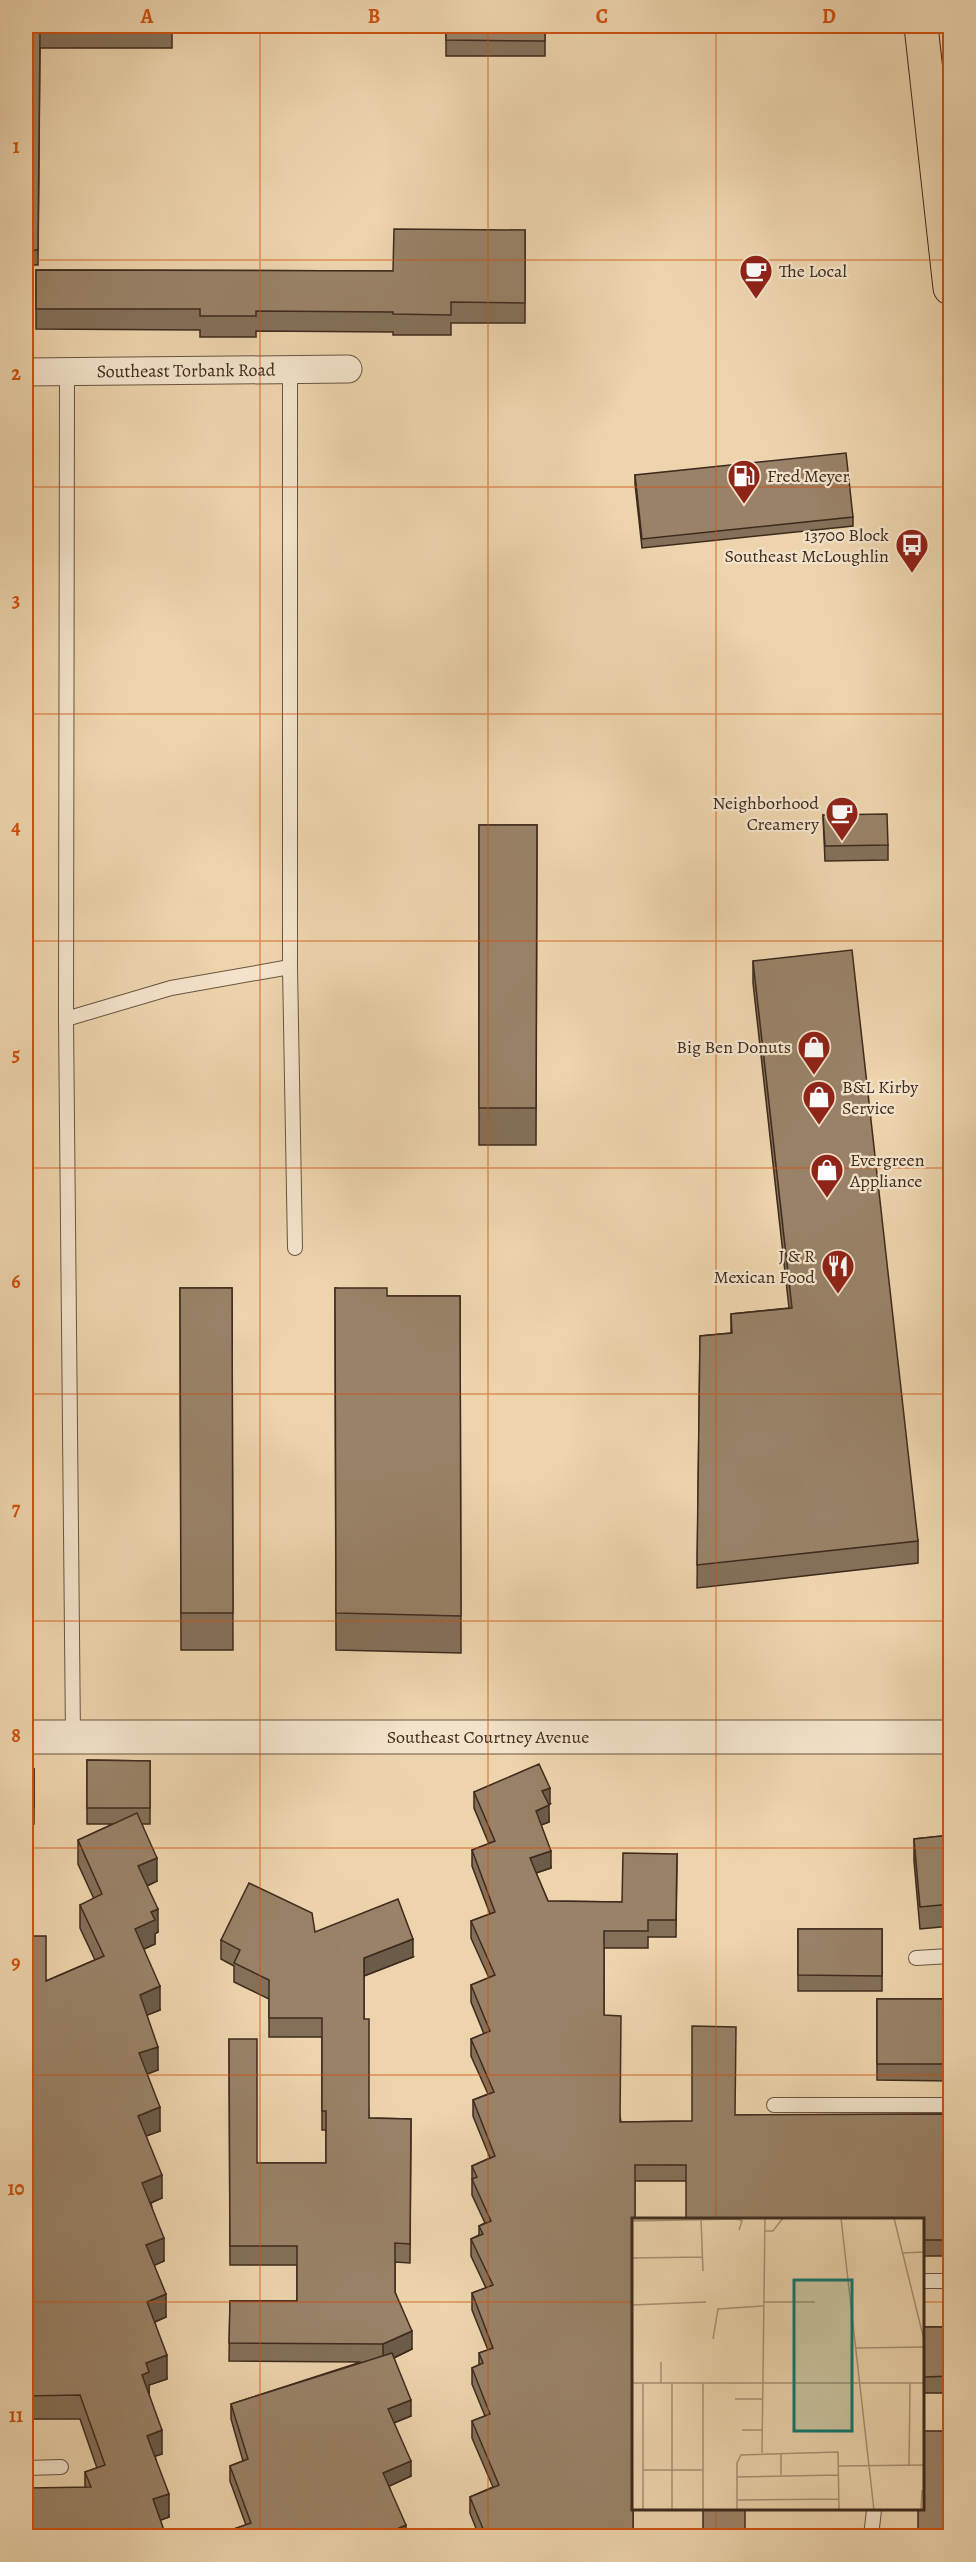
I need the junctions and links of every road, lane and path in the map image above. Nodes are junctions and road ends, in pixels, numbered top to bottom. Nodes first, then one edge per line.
1 (921, 26) edge
2 (951, 288) edge
3 (348, 369) dead end
4 (290, 370) junction
5 (67, 371) junction
6 (26, 372) edge
7 (290, 967) junction
8 (66, 1019) junction
9 (295, 1248) dead end
10 (26, 1737) edge
11 (73, 1737) junction
12 (951, 1737) edge
13 (951, 1956) edge
14 (916, 1958) dead end
15 (774, 2105) dead end
16 (951, 2105) edge
17 (925, 2282) edge
18 (951, 2282) edge
19 (26, 2468) edge
20 (61, 2468) dead end
21 (874, 2511) edge
22 (871, 2536) edge

1 - 2 main road
3 - 4 street, Southeast Torbank Road
4 - 5 street, Southeast Torbank Road
4 - 7 lane
5 - 6 street, Southeast Torbank Road
5 - 8 lane
7 - 8 lane
7 - 9 lane
8 - 11 lane
10 - 11 street, Southeast Courtney Avenue
11 - 12 street, Southeast Courtney Avenue
13 - 14 lane
15 - 16 lane
17 - 18 lane
19 - 20 lane
21 - 22 lane

